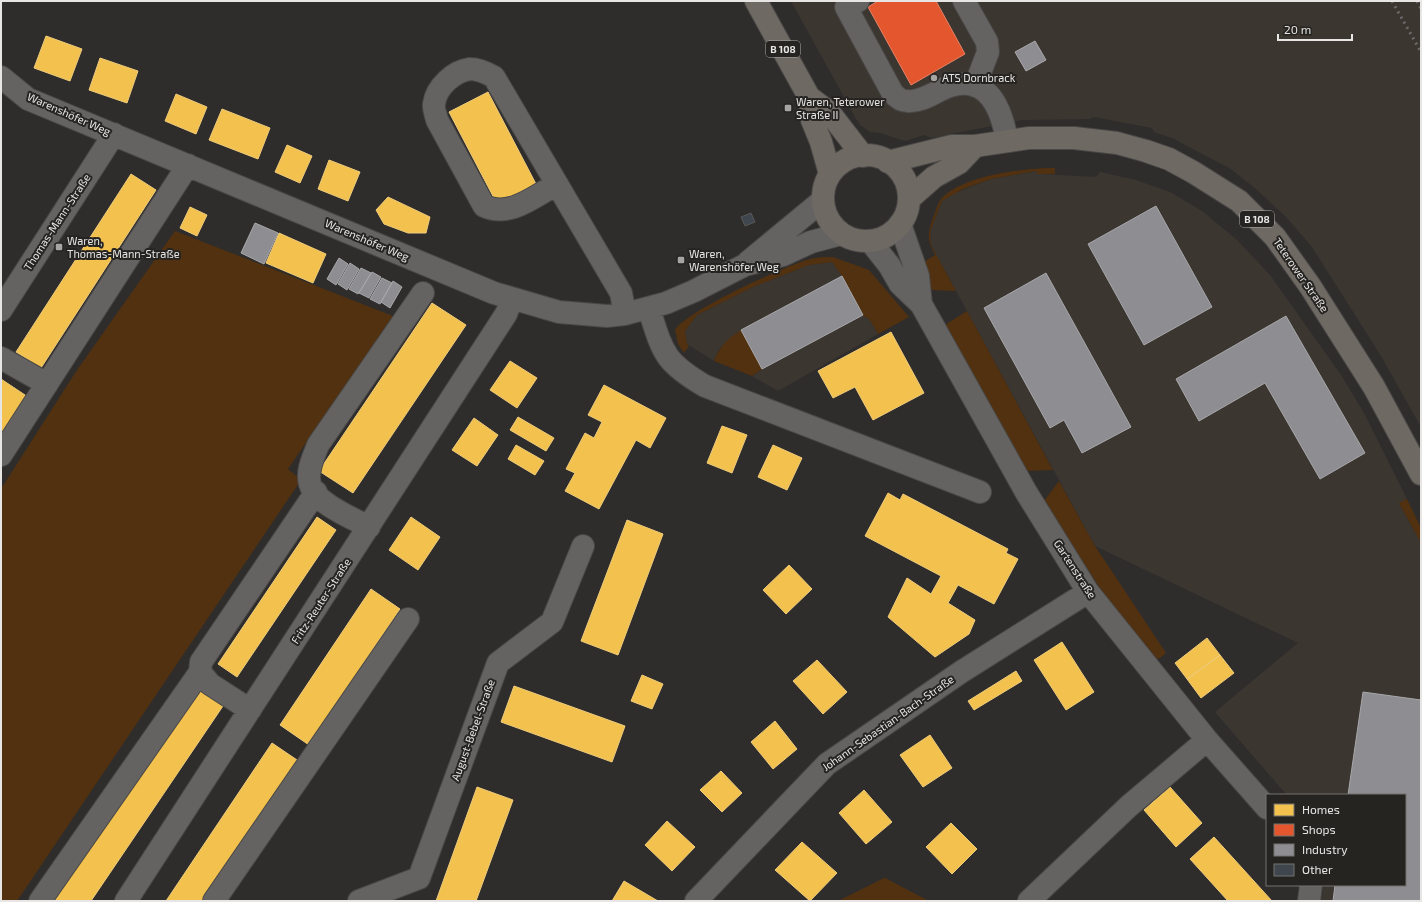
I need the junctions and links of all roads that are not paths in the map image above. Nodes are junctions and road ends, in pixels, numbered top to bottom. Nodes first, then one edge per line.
1 (756, 1) edge
2 (858, 1) edge
3 (964, 1) edge
4 (1, 77) edge
5 (976, 86) junction
6 (809, 96) junction
7 (114, 134) junction
8 (1007, 141) junction
9 (975, 146) junction
10 (863, 156) junction
11 (888, 162) junction
12 (188, 165) junction
13 (830, 174) junction
14 (557, 184) junction
15 (909, 199) junction
16 (823, 200) junction
17 (900, 224) junction
18 (841, 234) junction
19 (870, 241) junction
20 (745, 265) junction
21 (423, 293) dead end
22 (512, 299) junction
23 (921, 304) junction
24 (649, 309) junction
25 (1, 310) edge
26 (625, 314) junction
27 (1, 358) edge
28 (47, 384) junction
29 (1, 455) edge
30 (1421, 474) edge
31 (316, 492) junction
32 (980, 492) dead end
33 (369, 527) junction
34 (583, 546) dead end
35 (1088, 592) junction
36 (408, 619) dead end
37 (200, 672) junction
38 (250, 710) junction
39 (1207, 740) junction
40 (1266, 807) edge
41 (1311, 886) edge
42 (40, 901) edge
43 (126, 901) edge
44 (214, 901) edge
45 (359, 901) edge
46 (696, 901) edge
47 (1029, 901) edge
48 (1309, 901) edge

1 - 6 main road, B 108
2 - 5 street
3 - 5 street
4 - 7 street, Warenshöfer Weg
5 - 8 street
6 - 10 main road, B 108
6 - 13 main road, B 108
7 - 12 street, Warenshöfer Weg
7 - 25 street, Thomas-Mann-Straße
8 - 9 main road, Teterower Straße / B 108
8 - 30 main road, Teterower Straße / B 108
9 - 11 main road, Teterower Straße / B 108
9 - 15 main road
10 - 11 main road, Teterower Straße / B 108
10 - 13 main road, Teterower Straße / B 108
11 - 15 main road, Teterower Straße / B 108
12 - 22 street, Warenshöfer Weg
12 - 28 street
13 - 16 main road, Teterower Straße / B 108
14 - 14 street
14 - 26 street
15 - 17 main road, Teterower Straße / B 108
16 - 18 main road, Teterower Straße / B 108
16 - 20 street, Warenshöfer Weg
17 - 19 main road, Teterower Straße / B 108
17 - 23 street, Gartenstraße
18 - 19 main road, Teterower Straße / B 108
18 - 20 street, Warenshöfer Weg
19 - 23 street, Gartenstraße
20 - 24 street, Warenshöfer Weg
21 - 31 street
22 - 26 street, Warenshöfer Weg
22 - 33 street, Fritz-Reuter-Straße
23 - 35 street, Gartenstraße
24 - 26 street, Warenshöfer Weg
24 - 32 street
27 - 28 street
28 - 29 street
31 - 33 street
31 - 37 street
33 - 38 street, Fritz-Reuter-Straße
34 - 45 street, August-Bebel-Straße
35 - 39 street, Gartenstraße
35 - 46 street, Johann-Sebastian-Bach-Straße
36 - 44 street
37 - 38 street
37 - 42 street
38 - 43 street, Fritz-Reuter-Straße
39 - 40 street, Gartenstraße
39 - 47 street
41 - 48 street

